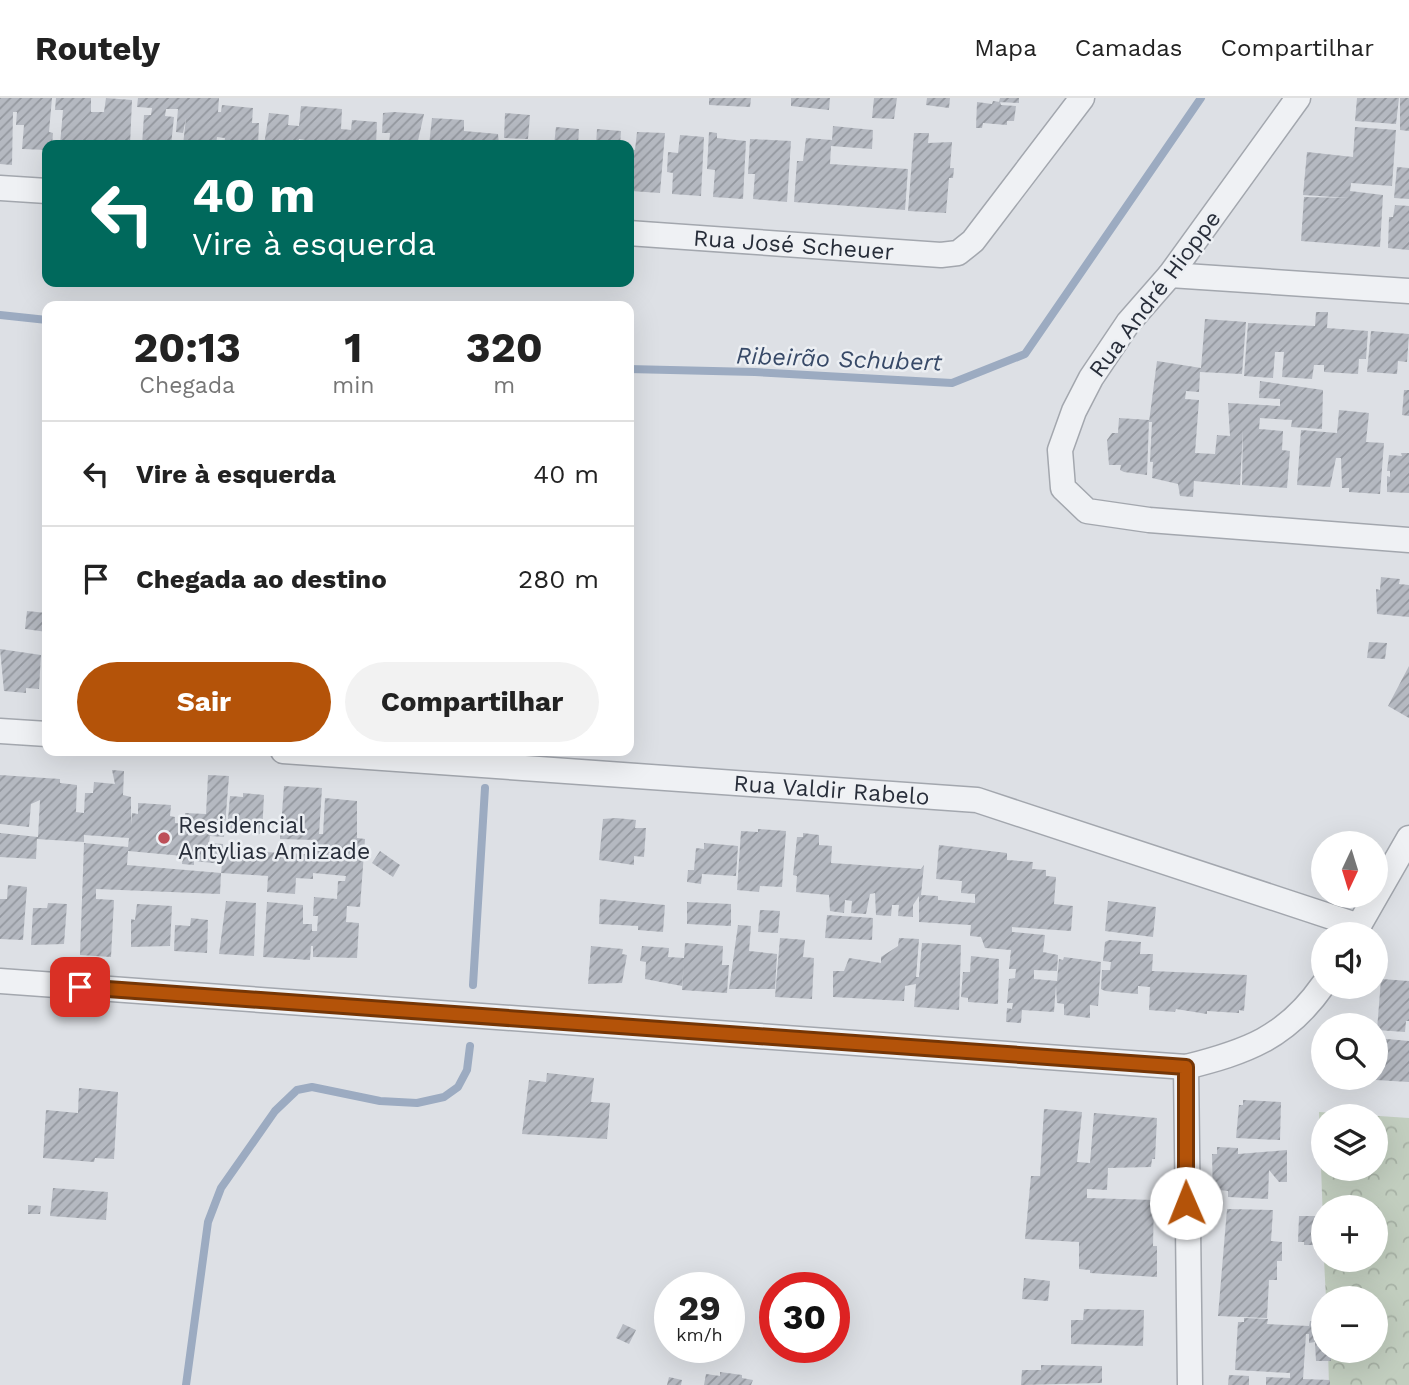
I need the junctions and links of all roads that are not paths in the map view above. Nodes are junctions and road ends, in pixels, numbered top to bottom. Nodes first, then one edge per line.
1 (1082, 98) edge
2 (1298, 98) edge
3 (0, 188) edge
4 (42, 191) edge
5 (634, 233) edge
6 (1170, 275) junction
7 (1409, 291) edge
8 (1409, 540) edge
9 (0, 731) edge
10 (42, 734) edge
11 (354, 756) edge
12 (1409, 838) edge
13 (1334, 922) edge
14 (1362, 922) edge
15 (0, 981) edge
16 (1311, 999) edge
17 (1186, 1067) junction
18 (1189, 1385) edge

1 - 5 street, Rua José Scheuer
2 - 6 street, Rua André Hioppe
3 - 4 street
6 - 7 street
6 - 8 street, Rua André Hioppe
9 - 10 street
11 - 13 street, Rua Valdir Rabelo
12 - 14 street
15 - 17 street
16 - 17 street
17 - 18 street

